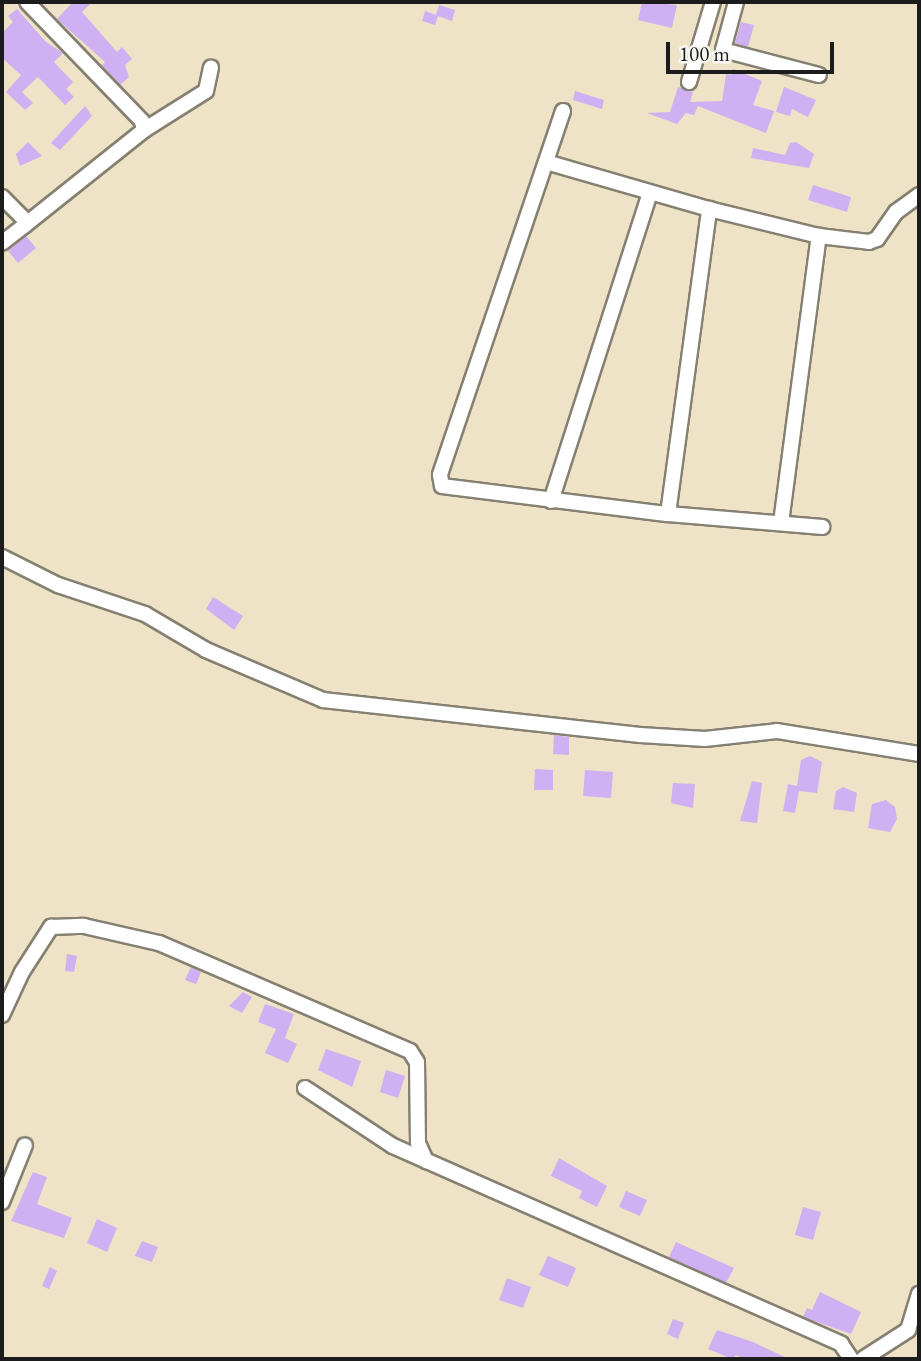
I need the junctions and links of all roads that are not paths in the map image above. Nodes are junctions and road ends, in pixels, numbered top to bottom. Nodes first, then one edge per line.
1 (27, 2) edge
2 (713, 2) edge
3 (736, 2) edge
4 (211, 68) dead end
5 (819, 75) dead end
6 (689, 82) dead end
7 (563, 111) dead end
8 (145, 130) junction
9 (546, 162) junction
10 (650, 192) junction
11 (919, 195) edge
12 (2, 197) edge
13 (709, 209) junction
14 (25, 225) junction
15 (819, 236) junction
16 (2, 243) edge
17 (551, 501) junction
18 (668, 514) junction
19 (781, 523) junction
20 (822, 527) dead end
21 (2, 557) edge
22 (919, 754) edge
23 (2, 1015) edge
24 (305, 1088) dead end
25 (25, 1145) dead end
26 (426, 1161) junction
27 (2, 1202) edge
28 (919, 1294) edge
29 (851, 1359) edge
30 (863, 1359) edge

1 - 8 street
2 - 6 street
3 - 5 street
4 - 8 street
7 - 9 street
8 - 14 street
9 - 10 street
9 - 17 street
10 - 13 street
10 - 17 street
11 - 15 street
12 - 14 street
13 - 15 street
13 - 18 street
14 - 16 street
15 - 19 street
17 - 18 street
18 - 19 street
19 - 20 street
21 - 22 street
23 - 26 street
24 - 26 street
25 - 27 street
26 - 29 street
28 - 30 street

